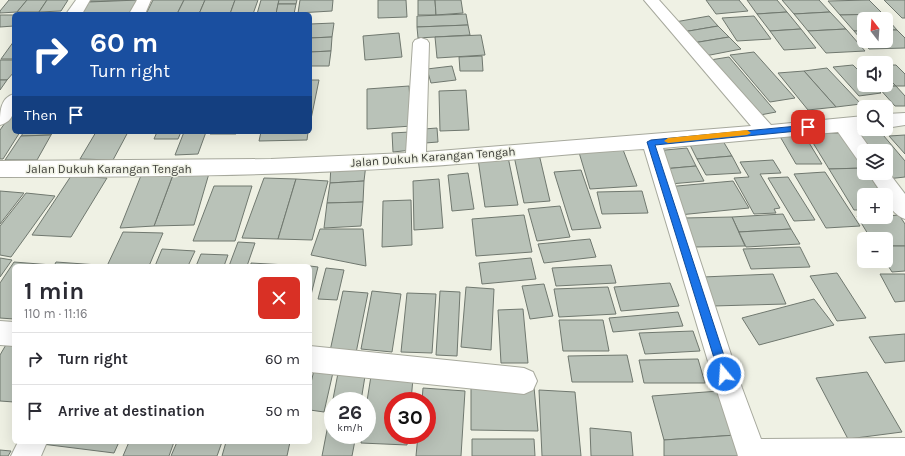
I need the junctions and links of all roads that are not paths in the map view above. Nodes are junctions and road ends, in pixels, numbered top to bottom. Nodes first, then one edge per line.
1 (83, 0) edge
2 (144, 0) edge
3 (652, 0) edge
4 (75, 12) edge
5 (138, 12) edge
6 (421, 43) dead end
7 (12, 103) edge
8 (0, 119) edge
9 (905, 119) edge
10 (893, 120) edge
11 (857, 123) edge
12 (843, 124) junction
13 (766, 131) junction
14 (651, 142) junction
15 (857, 144) edge
16 (416, 160) junction
17 (0, 169) edge
18 (883, 180) edge
19 (905, 210) edge
20 (0, 333) edge
21 (12, 334) edge
22 (312, 359) edge
23 (524, 381) dead end
24 (32, 444) edge
25 (905, 452) edge
26 (752, 455) edge
27 (26, 456) edge

1 - 4 street
2 - 5 street
3 - 13 street
6 - 16 street
7 - 8 street
9 - 10 street
11 - 12 street, Jalan Dukuh Karangan Tengah
12 - 13 street, Jalan Dukuh Karangan Tengah
12 - 15 street
13 - 14 street, Jalan Dukuh Karangan Tengah
14 - 16 street, Jalan Dukuh Karangan Tengah
14 - 26 street
16 - 17 street, Jalan Dukuh Karangan Tengah
18 - 19 street
20 - 21 street
22 - 23 street
24 - 27 street
25 - 26 street

